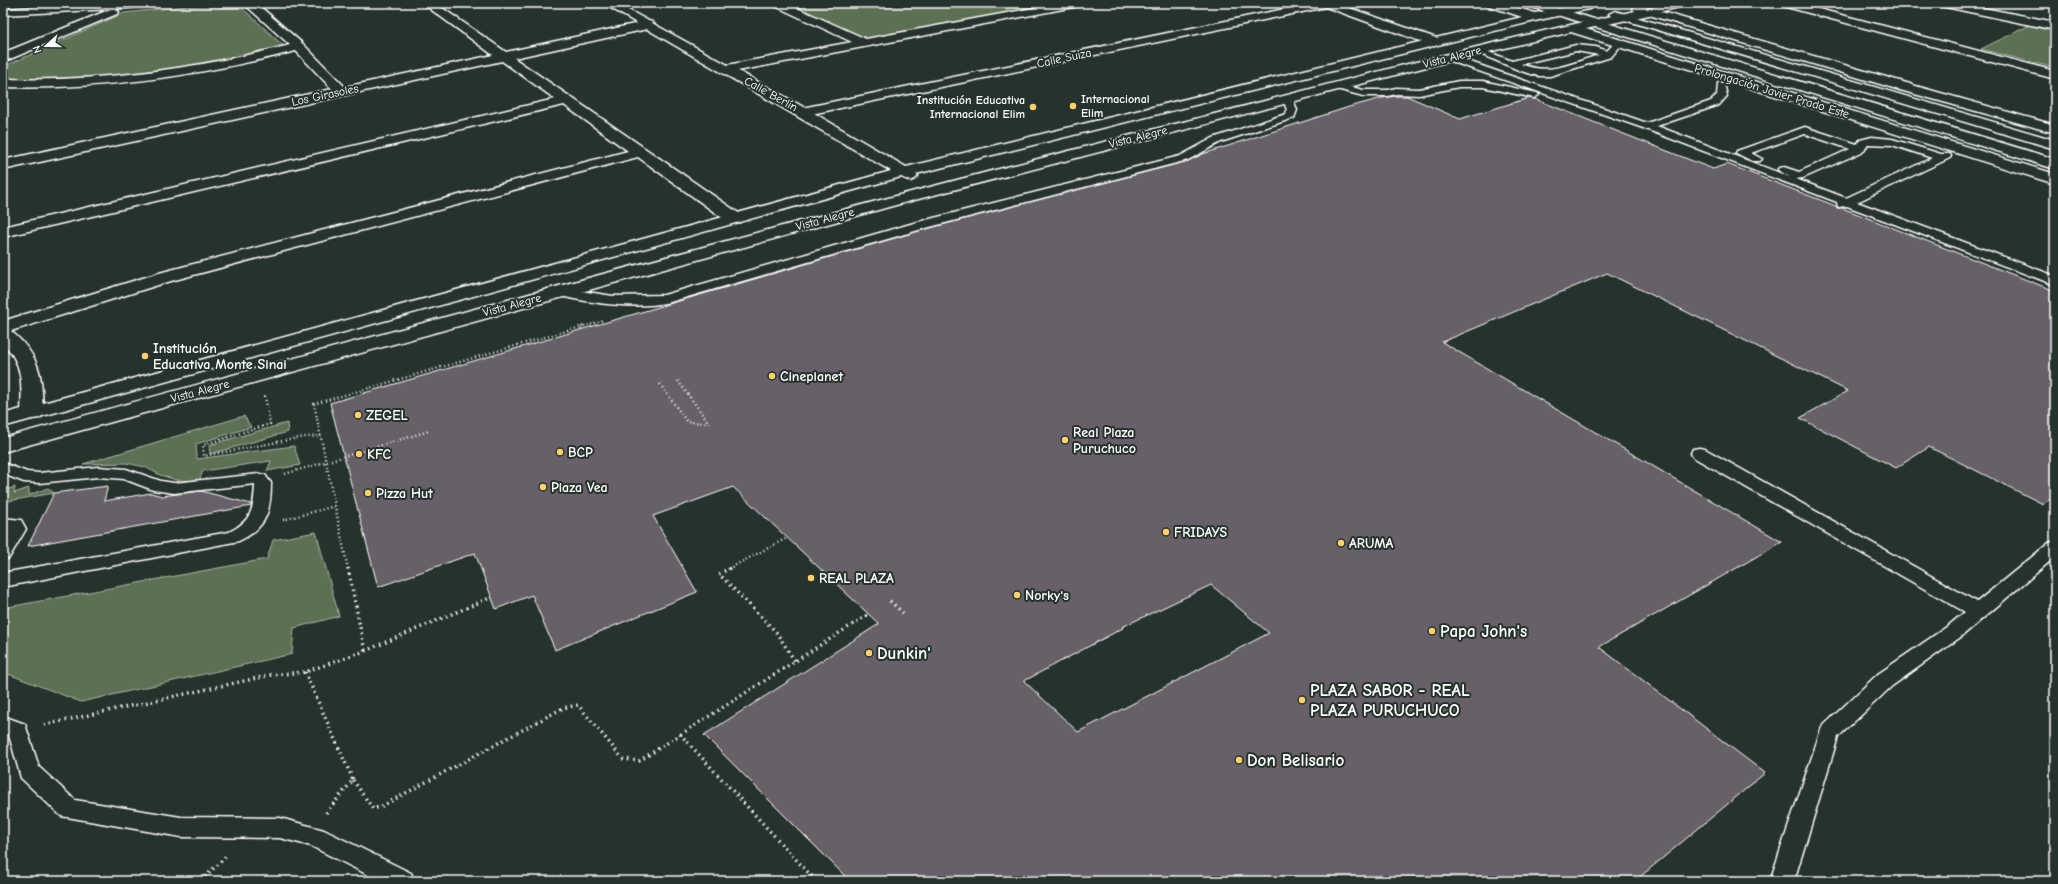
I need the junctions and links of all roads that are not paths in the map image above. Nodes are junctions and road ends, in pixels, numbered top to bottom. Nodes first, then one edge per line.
1 (155, 3) edge
2 (249, 3) edge
3 (428, 3) edge
4 (608, 3) edge
5 (777, 3) edge
6 (1079, 3) edge
7 (1325, 3) edge
8 (1490, 3) edge
9 (1621, 3) edge
10 (1683, 3) edge
11 (1783, 3) edge
12 (1942, 3) edge
13 (128, 5) junction
14 (1583, 5) edge
15 (1532, 10) edge
16 (3, 12) edge
17 (1558, 12) junction
18 (1651, 12) junction
19 (1625, 17) junction
20 (1594, 23) junction
21 (648, 25) junction
22 (2055, 26) edge
23 (1571, 28) junction
24 (1470, 33) junction
25 (1709, 42) junction
26 (864, 43) junction
27 (1619, 43) junction
28 (1659, 43) junction
29 (1427, 44) junction
30 (1500, 46) junction
31 (299, 47) junction
32 (1478, 51) junction
33 (1608, 55) junction
34 (505, 56) junction
35 (3, 58) edge
36 (1450, 58) junction
37 (1511, 64) junction
38 (727, 69) junction
39 (2055, 75) edge
40 (3, 83) edge
41 (1790, 83) junction
42 (1721, 85) dead end
43 (1336, 86) junction
44 (1905, 87) junction
45 (342, 92) junction
46 (1566, 98) junction
47 (1288, 99) junction
48 (567, 100) junction
49 (802, 112) junction
50 (1842, 112) junction
51 (1967, 119) junction
52 (1647, 126) junction
53 (178, 127) junction
54 (2055, 129) edge
55 (1024, 141) junction
56 (2055, 145) edge
57 (9, 149) dead end
58 (1860, 150) junction
59 (640, 152) junction
60 (1062, 156) junction
61 (2055, 164) edge
62 (3, 165) edge
63 (2023, 169) junction
64 (904, 172) junction
65 (2055, 174) edge
66 (2055, 179) edge
67 (932, 190) junction
68 (1842, 204) junction
69 (734, 218) junction
70 (3, 232) edge
71 (2055, 281) edge
72 (561, 292) junction
73 (3, 328) edge
74 (3, 334) edge
75 (32, 413) junction
76 (3, 421) edge
77 (3, 445) edge
78 (1699, 452) dead end
79 (3, 468) edge
80 (3, 524) edge
81 (2055, 547) edge
82 (3, 554) edge
83 (3, 580) edge
84 (1978, 611) junction
85 (10, 727) edge
86 (403, 881) edge
87 (1782, 881) edge

1 - 13 street
2 - 31 street
3 - 34 street
4 - 21 street, Calle Berlín
5 - 26 street
6 - 26 street
7 - 29 street
7 - 49 street, Calle Suiza
8 - 15 street, Prolongación Javier Prado Este
9 - 18 street
10 - 18 street, Vista Alegre
11 - 39 street
12 - 22 street
13 - 16 street
13 - 35 street
14 - 17 street, Vista Alegre
14 - 19 street
15 - 17 street, Vista Alegre
15 - 23 street, Prolongación Javier Prado Este
15 - 24 street, Vista Alegre
17 - 20 street, Prolongación Javier Prado Este
18 - 19 street, Vista Alegre
18 - 44 street
19 - 20 street, Vista Alegre
19 - 25 street
20 - 23 street, Vista Alegre
20 - 28 street, Prolongación Javier Prado Este
21 - 34 street, Los Girasoles
21 - 38 street, Calle Berlín
23 - 27 street, Prolongación Javier Prado Este
23 - 30 street, Vista Alegre
24 - 29 street, Vista Alegre
24 - 30 street
25 - 28 street
25 - 51 street
26 - 38 street
27 - 33 lane
27 - 50 street, Prolongación Javier Prado Este
28 - 41 street, Prolongación Javier Prado Este
29 - 36 street
29 - 55 street, Vista Alegre
30 - 32 street, Vista Alegre
31 - 40 street
31 - 45 street
32 - 36 street, Vista Alegre
32 - 37 lane
33 - 37 lane
33 - 37 lane
34 - 45 street, Los Girasoles
34 - 48 street
36 - 43 street, Vista Alegre
36 - 46 lane
38 - 49 street, Calle Berlín
41 - 50 street
41 - 61 street, Prolongación Javier Prado Este
42 - 52 lane
43 - 46 lane
43 - 47 street, Vista Alegre
44 - 51 street
44 - 54 street
45 - 53 street, Los Girasoles
46 - 52 lane
47 - 60 street, Vista Alegre
47 - 72 lane
48 - 59 street
48 - 70 street
49 - 64 street, Calle Berlín
50 - 63 street, Prolongación Javier Prado Este
51 - 56 street
52 - 68 lane
53 - 57 street
53 - 62 street, Los Girasoles
55 - 60 street
55 - 64 street, Vista Alegre
58 - 58 lane
58 - 68 lane
59 - 69 street
59 - 73 street
60 - 67 street, Vista Alegre
63 - 65 street
63 - 66 street, Prolongación Javier Prado Este
64 - 67 street, Calle Berlín
64 - 69 street, Vista Alegre
67 - 72 street, Vista Alegre
68 - 71 lane
69 - 75 street, Vista Alegre
72 - 77 street, Vista Alegre
74 - 75 street
75 - 76 street, Vista Alegre
78 - 84 lane
79 - 83 lane
80 - 82 lane
81 - 84 lane
84 - 87 lane
85 - 86 lane

